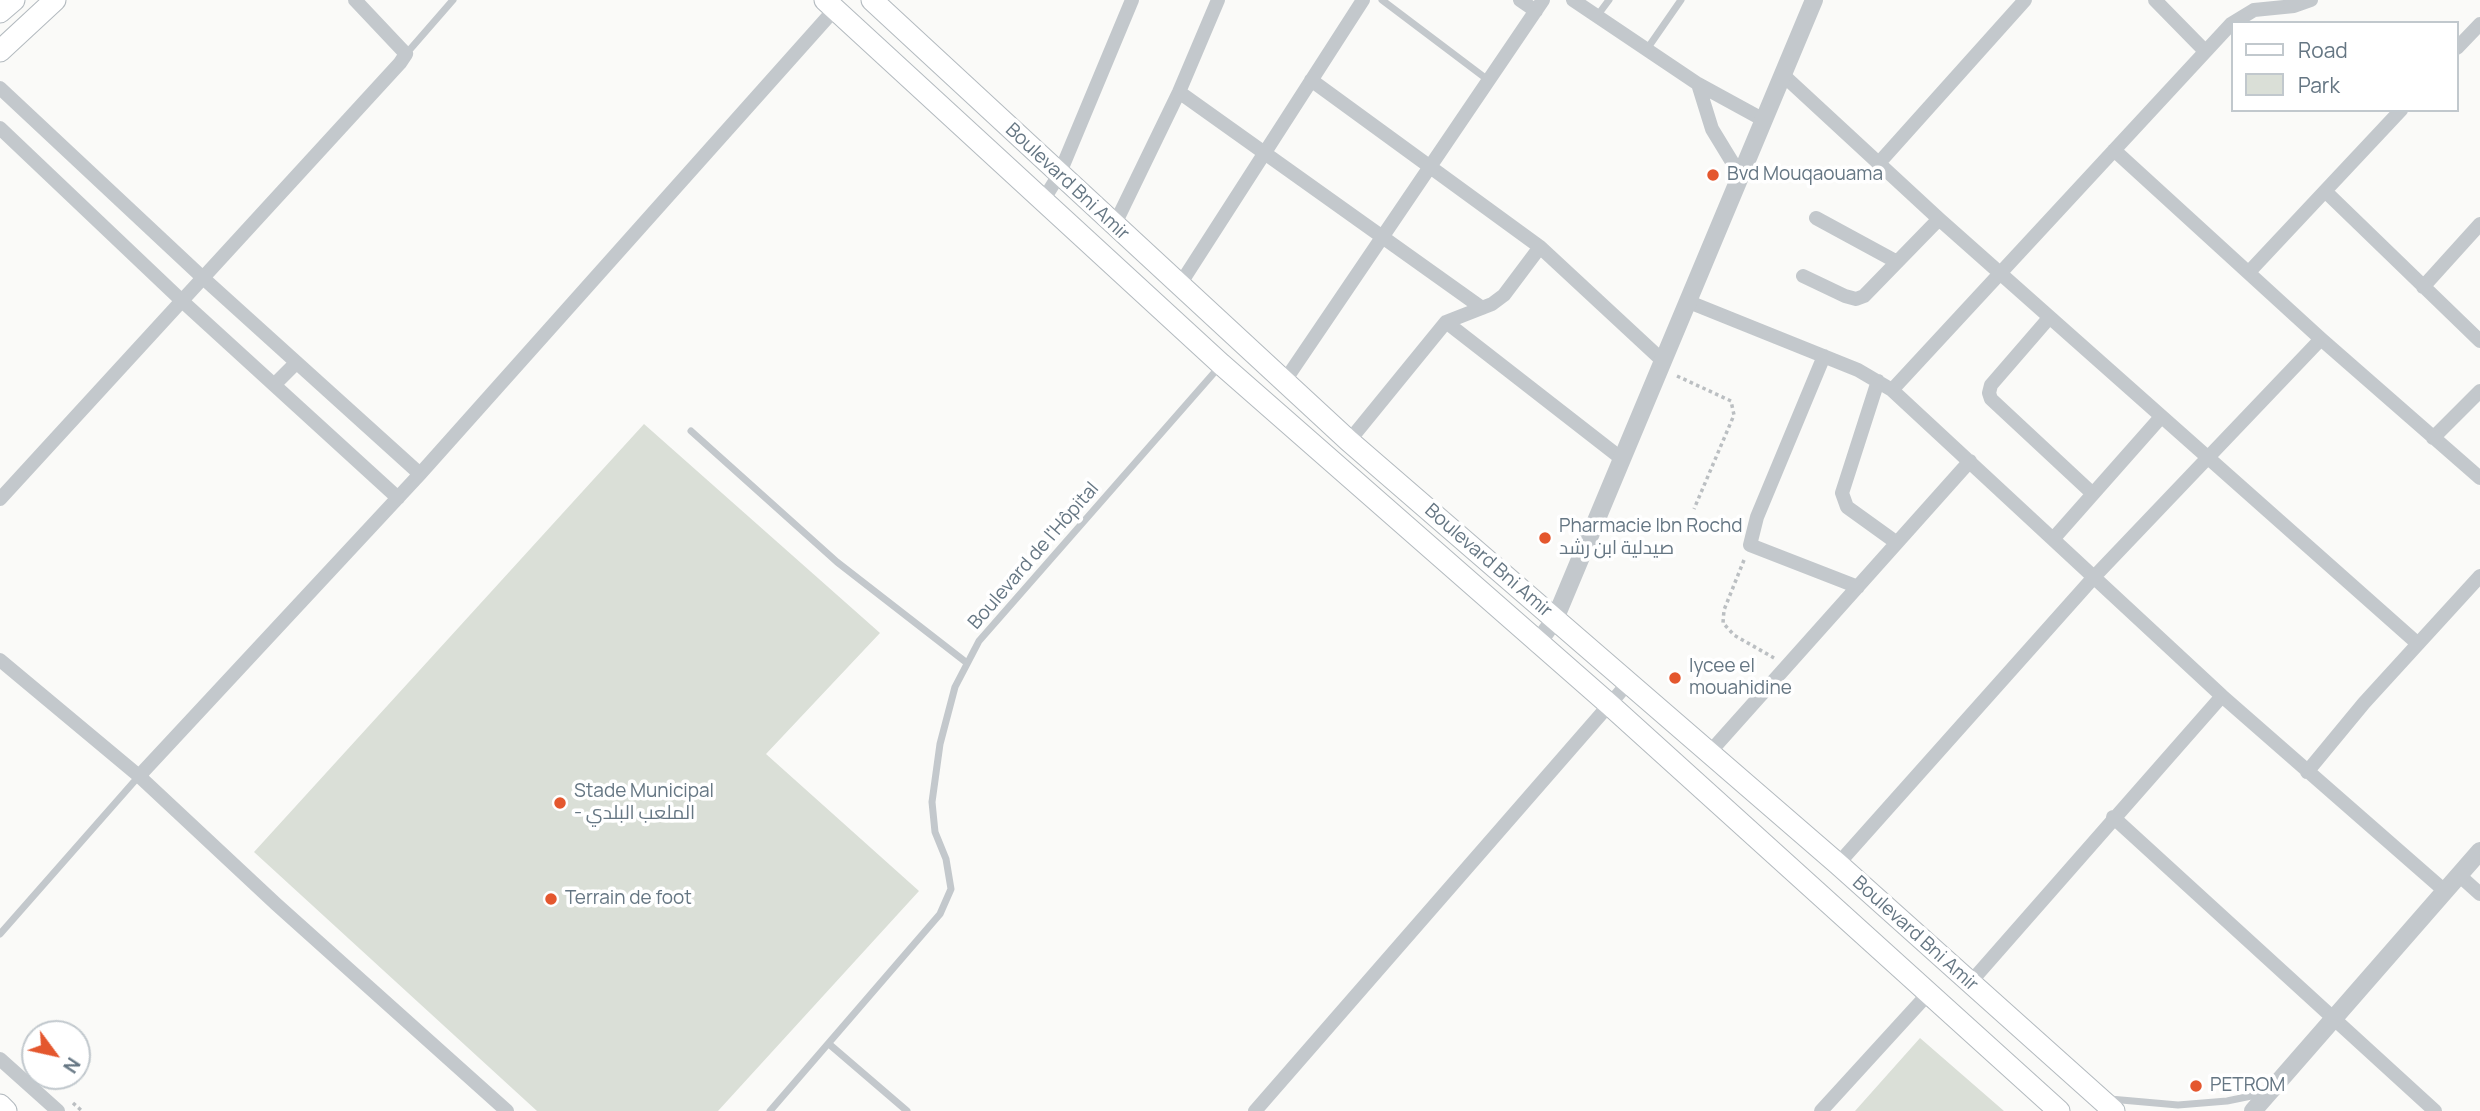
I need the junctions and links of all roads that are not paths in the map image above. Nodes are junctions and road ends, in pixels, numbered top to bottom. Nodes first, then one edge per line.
1 (14, 0) edge
2 (55, 0) edge
3 (355, 0) edge
4 (453, 0) edge
5 (872, 0) edge
6 (1132, 0) edge
7 (1218, 0) edge
8 (1363, 0) edge
9 (1382, 0) edge
10 (1520, 0) edge
11 (1573, 0) edge
12 (1609, 0) edge
13 (1681, 0) edge
14 (1814, 0) edge
15 (2025, 0) edge
16 (2155, 0) edge
17 (2311, 0) edge
18 (830, 4) edge
19 (1540, 5) edge
20 (0, 12) edge
21 (1597, 16) junction
22 (2235, 21) edge
23 (2232, 24) edge
24 (2480, 24) edge
25 (2459, 46) edge
26 (1647, 49) junction
27 (2204, 50) junction
28 (0, 51) edge
29 (406, 54) junction
30 (1782, 74) junction
31 (1311, 80) junction
32 (1489, 80) junction
33 (1698, 83) junction
34 (0, 88) edge
35 (1179, 92) junction
36 (2399, 112) edge
37 (1762, 119) junction
38 (0, 128) edge
39 (1265, 150) junction
40 (2114, 150) junction
41 (1878, 164) junction
42 (1430, 166) junction
43 (1740, 174) junction
44 (1059, 176) junction
45 (2325, 191) junction
46 (1042, 202) junction
47 (1816, 218) dead end
48 (1939, 219) junction
49 (1114, 226) junction
50 (2479, 227) edge
51 (1382, 236) junction
52 (1540, 247) junction
53 (1897, 262) junction
54 (2249, 272) junction
55 (2001, 275) junction
56 (1803, 276) dead end
57 (202, 277) junction
58 (1179, 286) junction
59 (2423, 287) junction
60 (181, 300) junction
61 (1689, 302) junction
62 (1482, 308) junction
63 (2049, 318) junction
64 (1446, 322) junction
65 (2321, 339) junction
66 (2480, 341) edge
67 (1824, 356) junction
68 (296, 363) junction
69 (1222, 364) junction
70 (1662, 365) junction
71 (1284, 382) junction
72 (1878, 382) junction
73 (275, 384) junction
74 (1892, 390) junction
75 (2480, 391) edge
76 (2161, 417) junction
77 (691, 431) dead end
78 (2434, 438) junction
79 (1349, 441) junction
80 (2209, 458) junction
81 (1622, 459) junction
82 (1970, 460) junction
83 (420, 474) junction
84 (2480, 478) edge
85 (2093, 494) junction
86 (398, 498) junction
87 (0, 499) edge
88 (2054, 537) junction
89 (1897, 542) junction
90 (2480, 576) edge
91 (2094, 577) junction
92 (1858, 586) junction
93 (1556, 619) junction
94 (2417, 643) junction
95 (1537, 644) junction
96 (0, 660) edge
97 (967, 663) junction
98 (1629, 682) junction
99 (2222, 696) junction
100 (1610, 705) junction
101 (1710, 752) junction
102 (2307, 772) junction
103 (139, 776) junction
104 (2113, 817) junction
105 (2480, 851) edge
106 (1838, 864) junction
107 (2460, 876) junction
108 (2446, 892) junction
109 (2480, 894) edge
110 (0, 934) edge
111 (1969, 984) junction
112 (1927, 995) junction
113 (2335, 1017) junction
114 (829, 1044) junction
115 (0, 1059) edge
116 (2269, 1093) junction
117 (0, 1105) edge
118 (2106, 1105) edge
119 (6, 1111) edge
120 (58, 1111) edge
121 (508, 1111) edge
122 (770, 1111) edge
123 (907, 1111) edge
124 (1255, 1111) edge
125 (1821, 1111) edge
126 (2059, 1111) edge
127 (2253, 1111) edge
128 (2435, 1111) edge

1 - 20 main road
2 - 28 main road
3 - 29 street
4 - 29 lane
5 - 44 main road, Boulevard Bni Amir
6 - 44 street
7 - 35 street
8 - 31 street
9 - 32 lane
10 - 19 street
11 - 21 street
12 - 21 lane
13 - 26 lane
14 - 30 street
15 - 41 street
16 - 27 street
17 - 22 street
18 - 46 main road, Boulevard Bni Amir
18 - 83 street
19 - 32 street
21 - 26 street
23 - 27 street
24 - 25 street
26 - 33 street
27 - 40 street
29 - 57 street
30 - 37 street
30 - 41 street
31 - 39 street
31 - 42 street
32 - 42 street
33 - 37 street
33 - 43 street
34 - 57 street
35 - 39 street
35 - 49 street
36 - 45 street
37 - 43 street
38 - 60 street
39 - 51 street
39 - 58 street
40 - 54 street
40 - 55 street
41 - 48 street
42 - 51 street
42 - 52 street
43 - 61 street
44 - 46 street
44 - 49 main road, Boulevard Bni Amir
45 - 54 street
45 - 59 street
46 - 69 main road, Boulevard Bni Amir
47 - 53 street
48 - 53 street
48 - 55 street
49 - 58 main road, Boulevard Bni Amir
50 - 59 street
51 - 62 street
51 - 71 street
52 - 62 street
52 - 70 street
53 - 56 street
54 - 65 street
55 - 63 street
55 - 74 street
57 - 60 street
57 - 68 street
58 - 71 main road, Boulevard Bni Amir
59 - 66 street
60 - 73 street
60 - 87 street
61 - 67 street
61 - 70 street
62 - 64 street
63 - 76 street
63 - 85 street
64 - 79 street
64 - 81 street
65 - 78 street
65 - 80 street
67 - 72 street
67 - 92 street
68 - 73 street
68 - 83 street
69 - 95 main road, Boulevard Bni Amir
69 - 97 lane, Boulevard de l'Hôpital
70 - 81 street
71 - 79 main road, Boulevard Bni Amir
72 - 74 street
72 - 89 street
73 - 86 street
74 - 82 street
75 - 78 street
76 - 80 street
76 - 85 street
77 - 97 lane
78 - 84 street
79 - 93 main road, Boulevard Bni Amir
80 - 91 street
80 - 94 street
81 - 93 street
82 - 88 street
82 - 89 street
83 - 86 street
85 - 88 street
86 - 103 street
88 - 91 street
89 - 92 street
90 - 94 street
91 - 99 street
91 - 106 street
92 - 101 street
93 - 95 street
93 - 98 main road, Boulevard Bni Amir
94 - 102 street
95 - 100 main road, Boulevard Bni Amir
96 - 103 street
97 - 114 lane, Boulevard de l'Hôpital
98 - 100 street
98 - 101 main road, Boulevard Bni Amir
99 - 102 street
99 - 104 street
100 - 112 main road, Boulevard Bni Amir
100 - 124 street
101 - 106 main road, Boulevard Bni Amir
102 - 108 street
103 - 110 lane
103 - 121 street
104 - 111 street
104 - 113 street
105 - 107 street
106 - 111 main road, Boulevard Bni Amir
107 - 108 street
107 - 109 street
108 - 113 street
111 - 118 main road, Boulevard Bni Amir
112 - 125 street
112 - 126 main road, Boulevard Bni Amir
113 - 116 street
113 - 128 street
114 - 122 lane, Boulevard de l'Hôpital
114 - 123 lane
115 - 120 street
116 - 118 lane
116 - 127 street
117 - 119 main road

